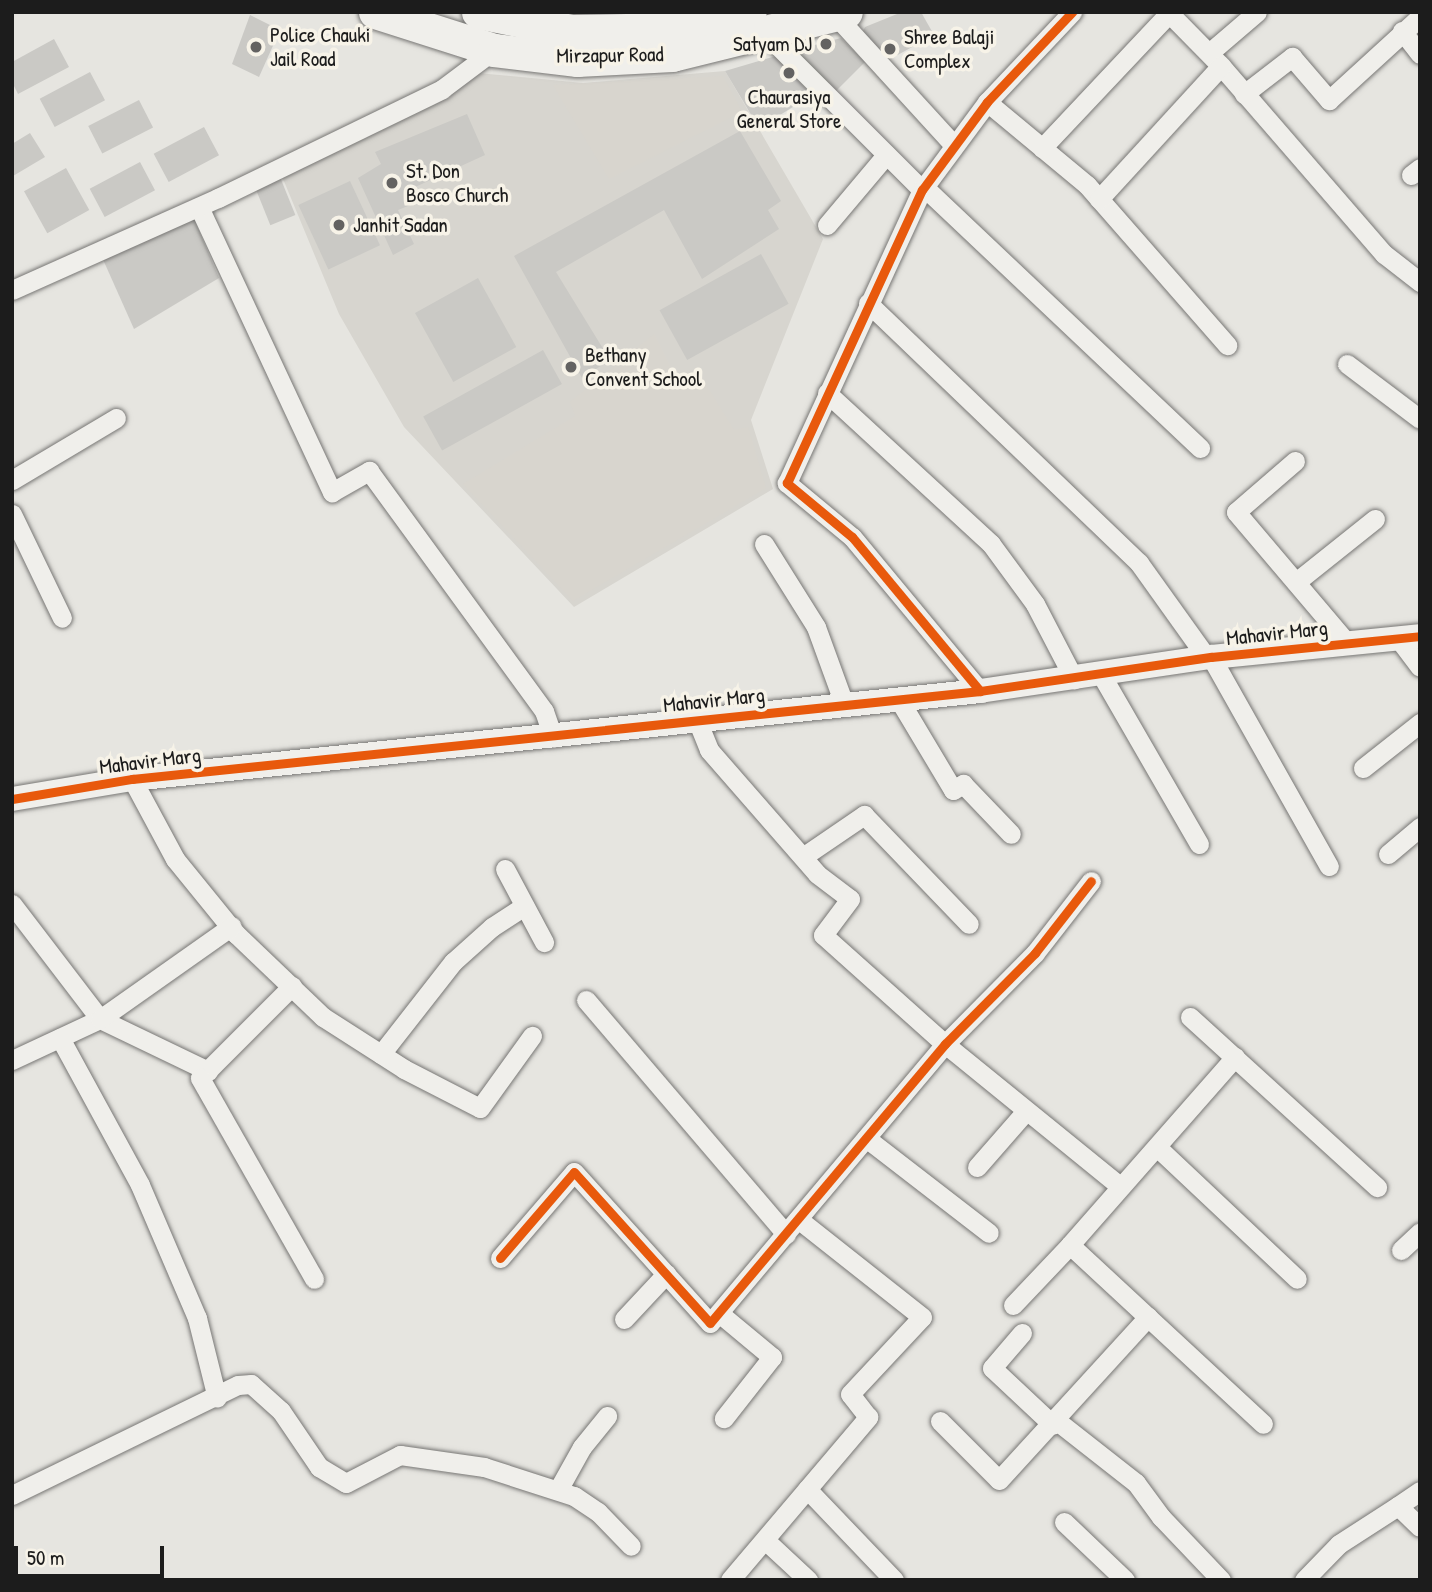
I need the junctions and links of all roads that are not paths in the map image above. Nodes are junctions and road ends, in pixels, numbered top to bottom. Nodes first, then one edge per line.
1 (375, 12) edge
2 (478, 12) edge
3 (1072, 12) edge
4 (1257, 12) edge
5 (1168, 13) edge
6 (841, 14) edge
7 (1420, 17) edge
8 (754, 20) edge
9 (1402, 32) junction
10 (494, 50) junction
11 (1420, 54) edge
12 (1215, 60) junction
13 (1244, 94) junction
14 (987, 102) junction
15 (953, 144) junction
16 (1042, 148) junction
17 (886, 155) junction
18 (923, 188) junction
19 (1099, 199) junction
20 (199, 207) junction
21 (827, 225) dead end
22 (1420, 282) edge
23 (12, 290) edge
24 (868, 303) junction
25 (1227, 345) dead end
26 (1347, 364) dead end
27 (827, 393) junction
28 (116, 418) dead end
29 (1420, 419) edge
30 (1200, 448) dead end
31 (1295, 461) dead end
32 (12, 480) edge
33 (12, 514) edge
34 (1376, 519) dead end
35 (764, 544) dead end
36 (1296, 582) junction
37 (62, 618) dead end
38 (1409, 637) edge
39 (1348, 643) junction
40 (1209, 658) junction
41 (1420, 667) edge
42 (1102, 676) junction
43 (1073, 679) junction
44 (980, 691) junction
45 (898, 698) junction
46 (844, 704) junction
47 (697, 720) junction
48 (1420, 723) edge
49 (553, 737) junction
50 (1363, 768) dead end
51 (132, 779) junction
52 (12, 799) edge
53 (1420, 827) edge
54 (1010, 834) dead end
55 (1199, 844) dead end
56 (1388, 854) dead end
57 (804, 856) junction
58 (1329, 866) dead end
59 (505, 869) dead end
60 (1091, 881) dead end
61 (12, 904) edge
62 (524, 905) junction
63 (969, 924) dead end
64 (232, 926) junction
65 (544, 942) dead end
66 (292, 986) junction
67 (586, 1000) dead end
68 (1190, 1017) dead end
69 (100, 1019) junction
70 (532, 1036) dead end
71 (60, 1038) junction
72 (945, 1044) junction
73 (382, 1054) junction
74 (1235, 1057) junction
75 (12, 1060) edge
76 (208, 1071) junction
77 (1026, 1111) junction
78 (866, 1138) junction
79 (1157, 1147) junction
80 (977, 1167) dead end
81 (1119, 1186) junction
82 (1377, 1187) dead end
83 (792, 1226) junction
84 (1420, 1232) edge
85 (989, 1233) dead end
86 (1070, 1245) junction
87 (1401, 1250) dead end
88 (500, 1258) dead end
89 (666, 1274) junction
90 (314, 1279) dead end
91 (1297, 1279) dead end
92 (1013, 1305) dead end
93 (719, 1313) junction
94 (1148, 1317) junction
95 (624, 1319) dead end
96 (1022, 1333) dead end
97 (218, 1398) junction
98 (607, 1416) dead end
99 (724, 1418) dead end
100 (940, 1421) dead end
101 (1055, 1423) junction
102 (1263, 1424) dead end
103 (807, 1489) junction
104 (558, 1490) junction
105 (1420, 1490) edge
106 (12, 1495) edge
107 (1398, 1506) junction
108 (1065, 1522) dead end
109 (1420, 1527) edge
110 (765, 1539) junction
111 (631, 1546) dead end
112 (1216, 1578) edge
113 (730, 1580) edge
114 (808, 1580) edge
115 (894, 1580) edge
116 (1125, 1580) edge
117 (1304, 1580) edge

1 - 10 highway, Mirzapur Road
2 - 8 highway, Mirzapur Road
3 - 14 street
4 - 12 street
5 - 12 street
5 - 16 street
6 - 8 highway, Mirzapur Road
6 - 15 street
7 - 9 street
8 - 10 highway, Mirzapur Road
8 - 17 street
9 - 11 street
9 - 13 street
10 - 20 street
12 - 13 street
12 - 19 street
13 - 22 street
14 - 15 street
14 - 16 street
15 - 18 street
16 - 19 street
17 - 18 street
17 - 21 street
18 - 24 street
18 - 30 street
19 - 25 street
20 - 23 street
20 - 49 street
24 - 27 street
24 - 40 street
26 - 29 street
27 - 43 street
27 - 44 street
28 - 32 street
31 - 36 street
33 - 37 street
34 - 36 street
35 - 46 street
36 - 39 street
38 - 39 street, Mahavir Marg
38 - 41 street
39 - 40 street, Mahavir Marg
40 - 42 street, Mahavir Marg
40 - 58 street
42 - 43 street, Mahavir Marg
42 - 55 street
43 - 44 street, Mahavir Marg
44 - 45 street, Mahavir Marg
45 - 46 street, Mahavir Marg
45 - 54 street
46 - 47 street, Mahavir Marg
47 - 49 street, Mahavir Marg
47 - 57 street
48 - 50 street
49 - 51 street, Mahavir Marg
51 - 52 street, Mahavir Marg
51 - 64 street
53 - 56 street
57 - 63 street
57 - 72 street
59 - 62 street
60 - 72 street
61 - 69 street
62 - 65 street
62 - 73 street
64 - 66 street
64 - 69 street
66 - 73 street
66 - 76 street
67 - 83 street
68 - 74 street
69 - 71 street
69 - 76 street
70 - 73 street
71 - 75 street
71 - 97 street
72 - 77 street
72 - 78 street
74 - 79 street
74 - 82 street
76 - 90 street
77 - 80 street
77 - 81 street
78 - 83 street
78 - 85 street
79 - 81 street
79 - 91 street
81 - 86 street
83 - 93 street
83 - 103 street
84 - 87 street
86 - 92 street
86 - 94 street
88 - 89 street
89 - 93 street
89 - 95 street
93 - 99 street
94 - 101 street
94 - 102 street
96 - 101 street
97 - 104 street
97 - 106 street
98 - 104 street
100 - 101 street
101 - 112 street
103 - 110 street
103 - 115 street
104 - 111 street
105 - 107 street
107 - 109 street
107 - 117 street
108 - 116 street
110 - 113 street
110 - 114 street

